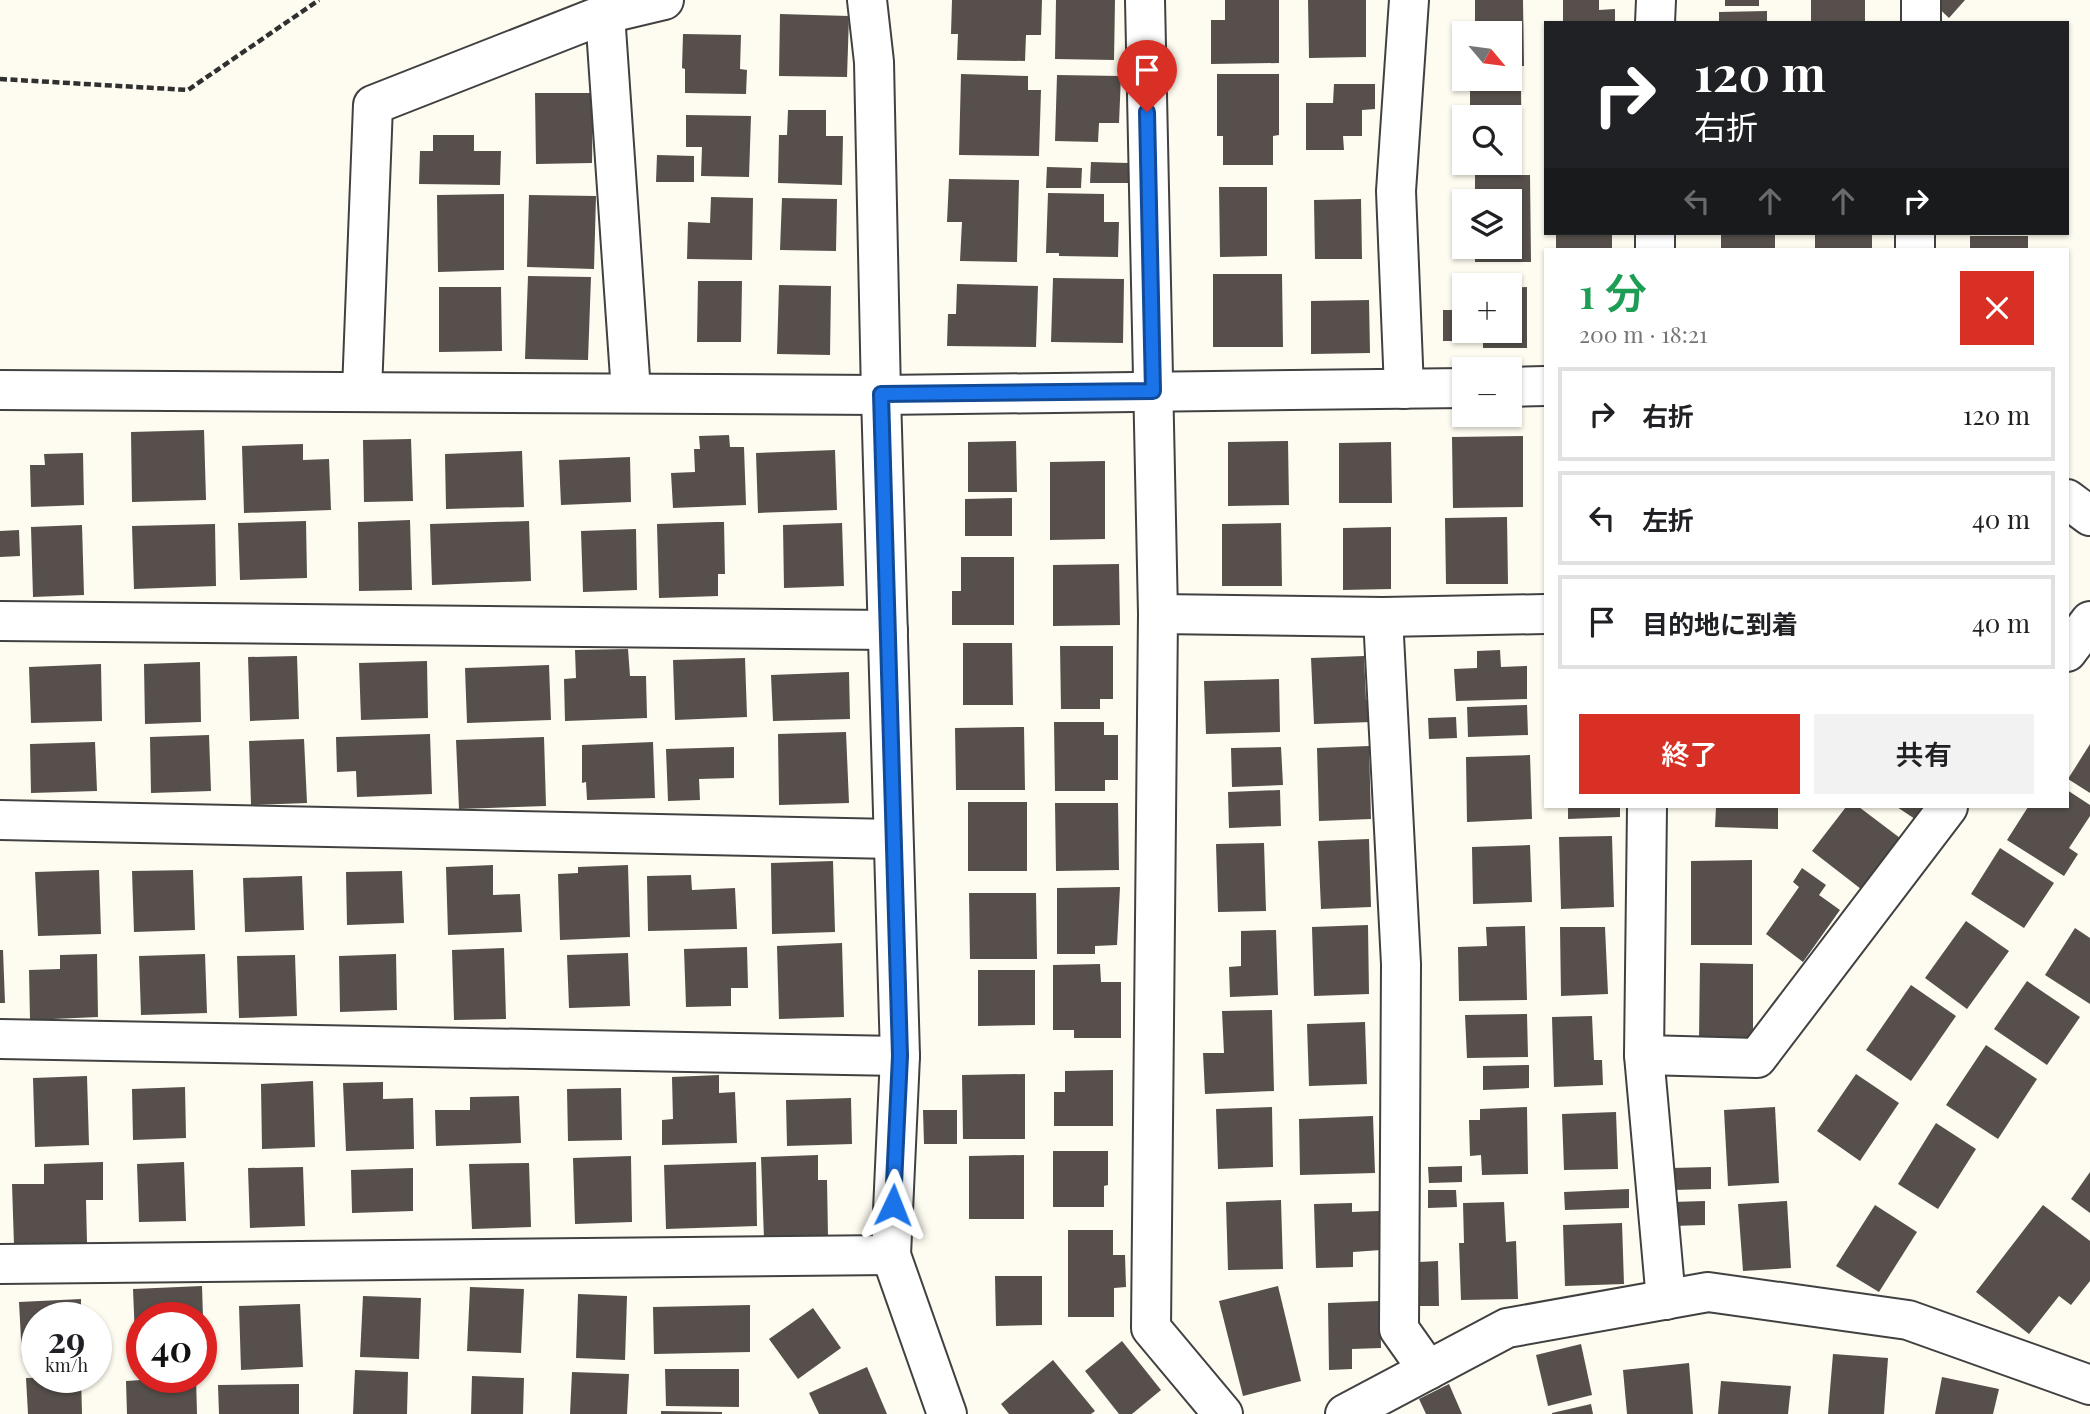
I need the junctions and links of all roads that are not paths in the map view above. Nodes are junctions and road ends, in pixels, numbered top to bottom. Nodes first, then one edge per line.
1 (664, 0) edge
2 (867, 0) edge
3 (1145, 0) edge
4 (1409, 0) edge
5 (1656, 0) edge
6 (1922, 0) edge
7 (605, 14) junction
8 (1656, 21) edge
9 (1921, 21) edge
10 (1544, 386) edge
11 (1522, 387) edge
12 (1452, 388) edge
13 (1404, 389) junction
14 (0, 390) edge
15 (362, 391) junction
16 (1153, 391) junction
17 (631, 392) junction
18 (881, 394) junction
19 (2069, 500) edge
20 (2090, 516) edge
21 (1158, 614) junction
22 (1544, 614) edge
23 (1383, 617) junction
24 (0, 621) edge
25 (2090, 621) edge
26 (888, 630) junction
27 (2069, 649) edge
28 (1647, 808) edge
29 (1947, 808) edge
30 (0, 820) edge
31 (893, 839) junction
32 (0, 1039) edge
33 (1644, 1055) junction
34 (900, 1056) junction
35 (891, 1255) junction
36 (0, 1264) edge
37 (1665, 1300) junction
38 (1428, 1370) junction
39 (2090, 1385) edge
40 (947, 1414) edge
41 (1223, 1414) edge
42 (1345, 1414) edge

1 - 7 street
2 - 18 street
3 - 16 street
4 - 13 street
5 - 8 street
6 - 9 street
7 - 15 street
7 - 17 street
10 - 11 street
12 - 13 street
13 - 16 street
14 - 15 street
15 - 17 street
16 - 18 street
16 - 21 street
17 - 18 street
18 - 26 street
19 - 20 street
21 - 23 street
21 - 41 street
22 - 23 street
23 - 38 street
24 - 26 street
25 - 27 street
26 - 31 street
28 - 33 street
29 - 33 street
30 - 31 street
31 - 34 street
32 - 34 street
33 - 37 street
34 - 35 street
35 - 36 street
35 - 40 street
37 - 38 street
37 - 39 street
38 - 42 street

